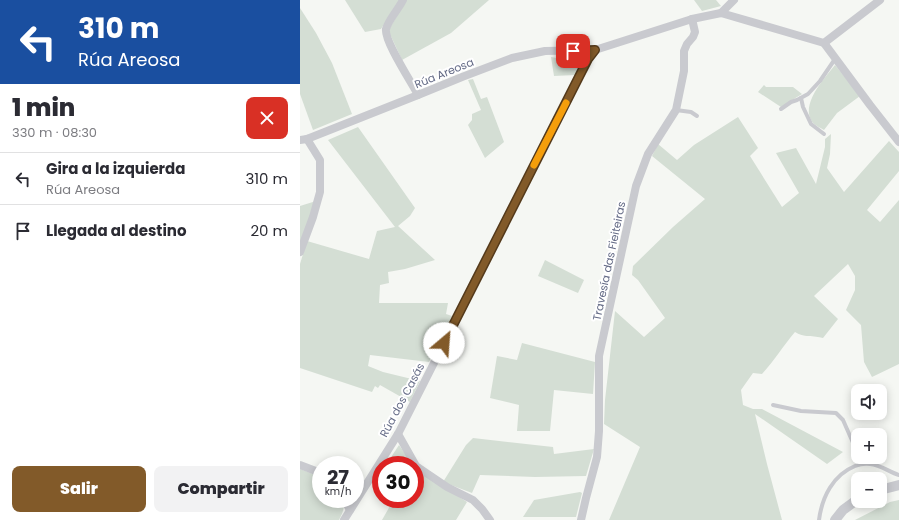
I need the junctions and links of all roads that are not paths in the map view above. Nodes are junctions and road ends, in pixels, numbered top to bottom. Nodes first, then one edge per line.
1 (403, 0) edge
2 (734, 0) edge
3 (880, 0) edge
4 (721, 13) junction
5 (692, 19) junction
6 (824, 43) junction
7 (595, 50) junction
8 (835, 59) junction
9 (418, 95) junction
10 (801, 98) junction
11 (781, 109) dead end
12 (676, 110) junction
13 (697, 116) dead end
14 (824, 134) dead end
15 (303, 140) edge
16 (899, 142) edge
17 (300, 252) edge
18 (773, 405) dead end
19 (398, 434) junction
20 (851, 438) edge
21 (860, 464) edge
22 (870, 464) edge
23 (300, 465) edge
24 (312, 470) edge
25 (899, 475) edge
26 (899, 485) edge
27 (887, 488) edge
28 (851, 504) edge
29 (350, 510) joint
30 (344, 520) edge
31 (490, 520) edge
32 (581, 520) edge
33 (819, 520) edge
34 (835, 520) edge

1 - 9 street
2 - 4 street
3 - 6 street
4 - 5 street
4 - 6 street
5 - 7 street
5 - 12 street, Travesía das Fieiteiras
6 - 8 street
7 - 9 street, Rúa Areosa
7 - 19 street, Rúa dos Casás
8 - 10 lane
8 - 16 street
9 - 15 street, Rúa Areosa
10 - 11 lane
10 - 14 lane
12 - 13 lane
12 - 32 street, Travesía das Fieiteiras
15 - 17 street
18 - 20 lane
19 - 29 street, Rúa dos Casás
19 - 31 street
21 - 33 lane
22 - 25 lane
23 - 24 street
26 - 27 street
28 - 34 street
29 - 30 street, Rúa dos Casás

